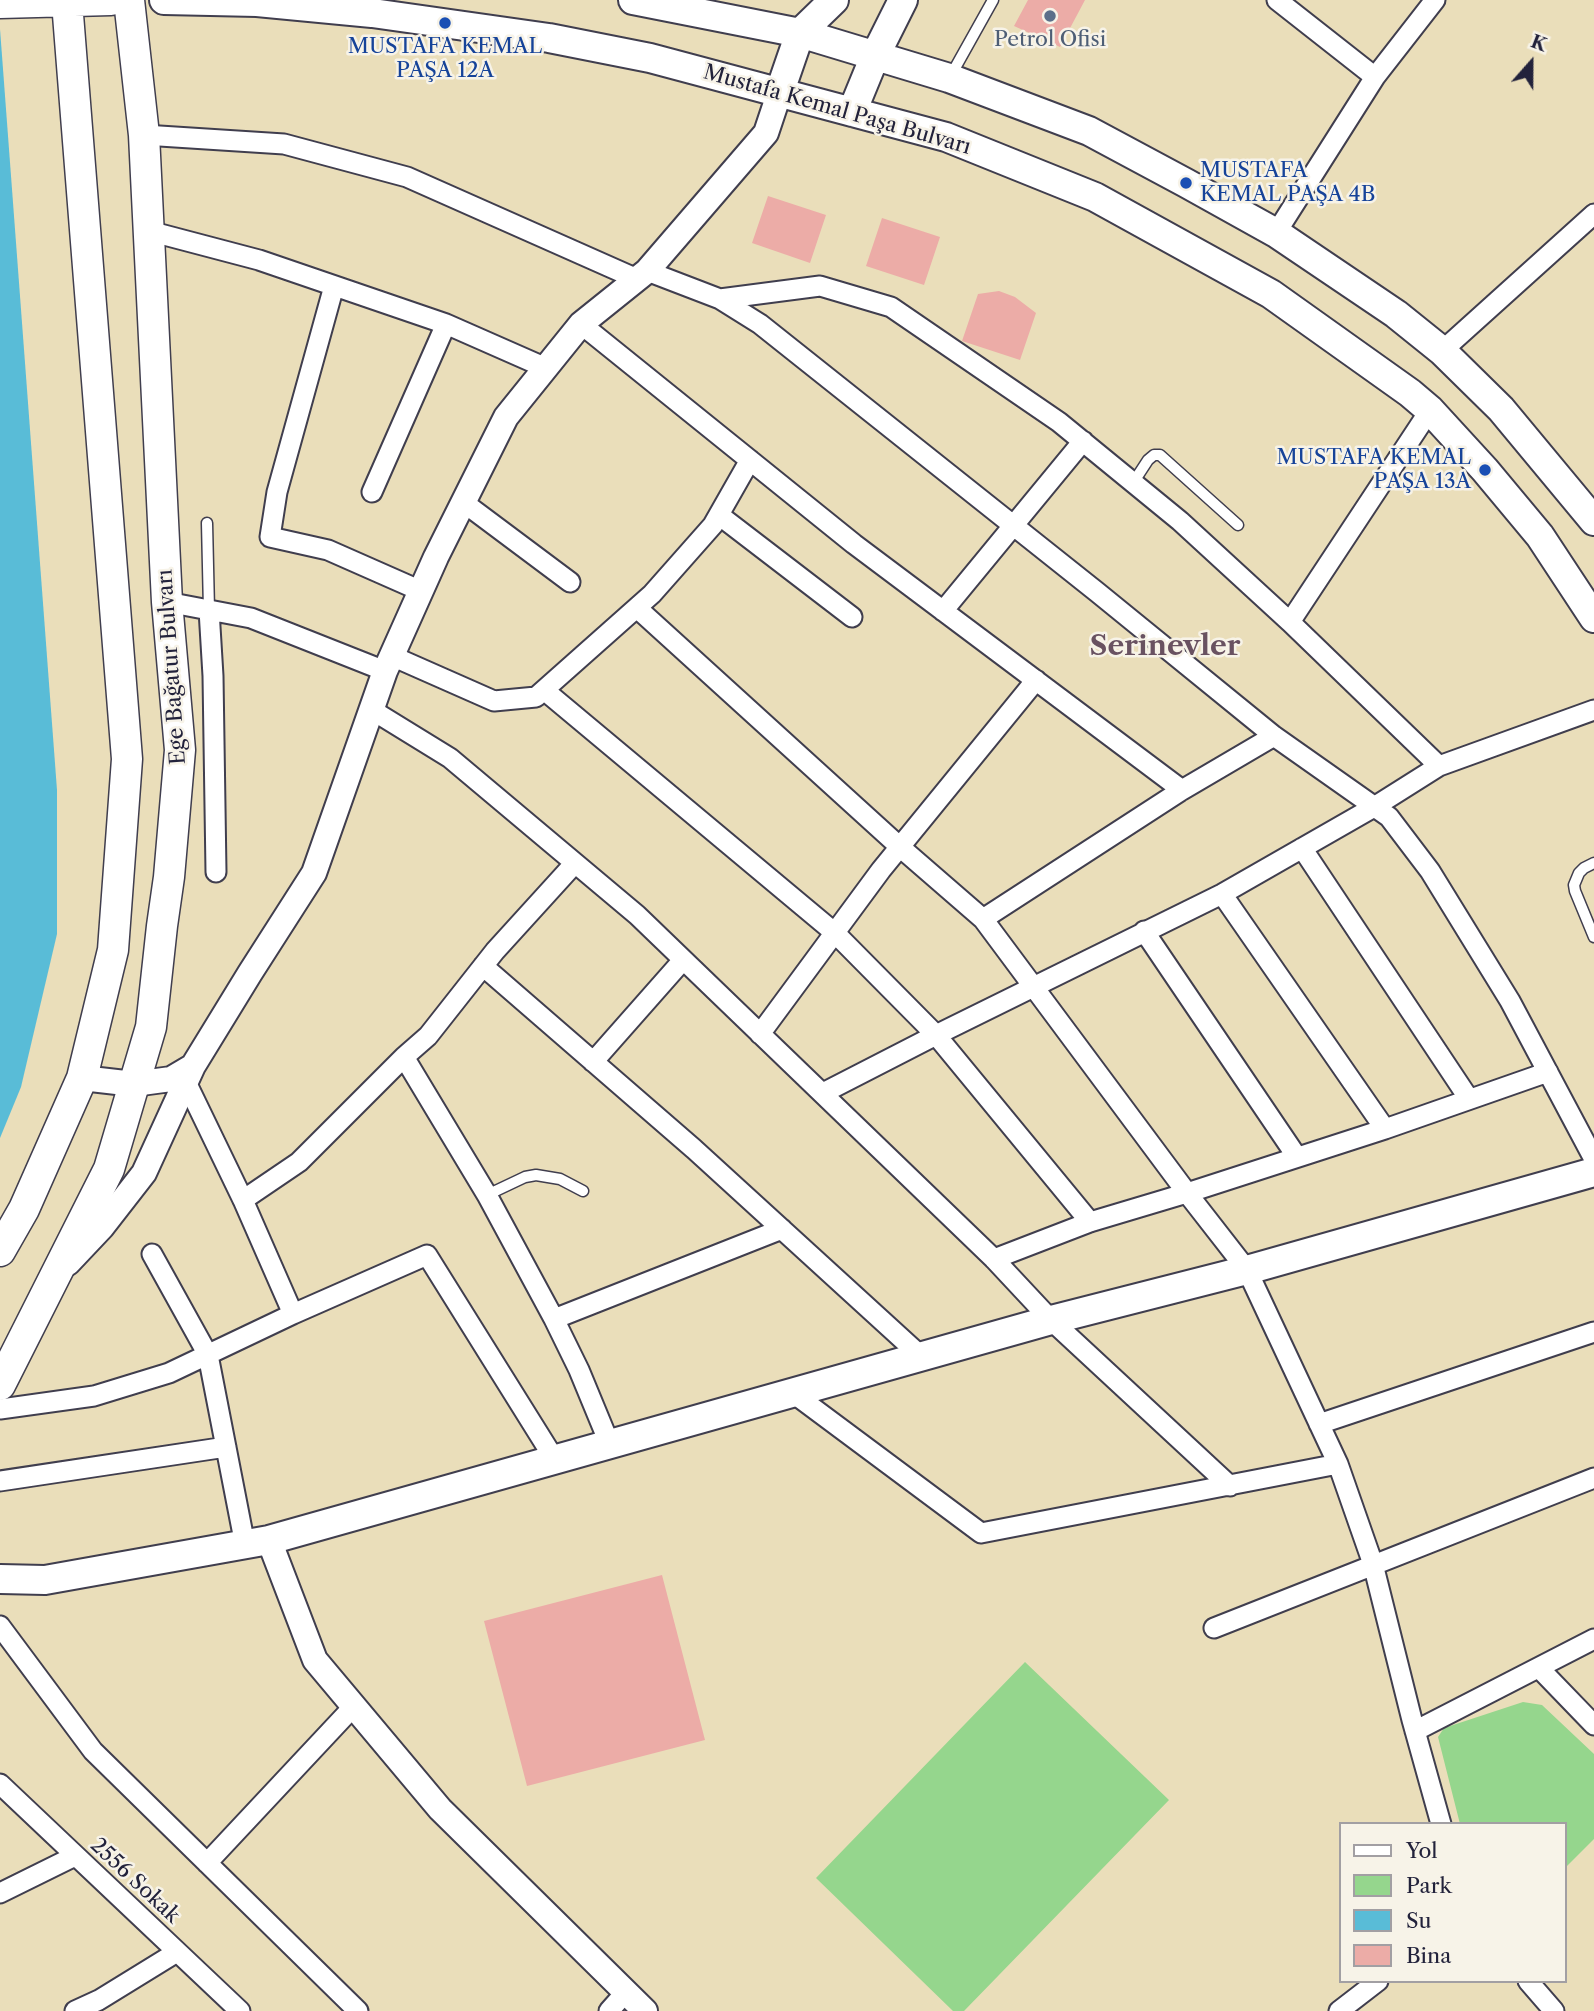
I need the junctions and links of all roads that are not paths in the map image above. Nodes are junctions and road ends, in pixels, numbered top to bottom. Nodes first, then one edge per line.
1 (111, 0) edge
2 (129, 0) edge
3 (164, 0) edge
4 (634, 0) edge
5 (834, 0) edge
6 (903, 0) edge
7 (993, 0) edge
8 (1277, 0) edge
9 (1435, 0) edge
10 (67, 2) junction
11 (0, 3) edge
12 (800, 33) junction
13 (875, 56) junction
14 (1376, 77) junction
15 (949, 78) junction
16 (779, 94) junction
17 (852, 113) junction
18 (144, 135) junction
19 (1594, 214) edge
20 (149, 231) junction
21 (1276, 233) junction
22 (642, 275) junction
23 (334, 286) junction
24 (720, 299) junction
25 (446, 324) junction
26 (581, 324) junction
27 (1442, 351) junction
28 (546, 368) junction
29 (1430, 410) junction
30 (1083, 441) junction
31 (750, 460) junction
32 (1133, 483) junction
33 (372, 492) dead end
34 (463, 502) junction
35 (719, 515) junction
36 (1594, 521) edge
37 (207, 523) dead end
38 (1238, 525) dead end
39 (1014, 526) junction
40 (570, 582) dead end
41 (421, 591) junction
42 (167, 602) junction
43 (636, 608) junction
44 (209, 610) junction
45 (943, 611) junction
46 (852, 617) dead end
47 (1594, 618) edge
48 (1290, 622) junction
49 (389, 664) junction
50 (1036, 680) junction
51 (544, 690) junction
52 (372, 710) junction
53 (1594, 710) edge
54 (1274, 736) junction
55 (1439, 766) junction
56 (1182, 790) junction
57 (1374, 807) junction
58 (900, 847) junction
59 (1302, 848) junction
60 (575, 863) junction
61 (1594, 863) edge
62 (216, 873) dead end
63 (1222, 894) junction
64 (983, 919) junction
65 (1144, 931) junction
66 (835, 933) junction
67 (1594, 937) edge
68 (683, 960) junction
69 (483, 966) junction
70 (1034, 987) junction
71 (760, 1034) junction
72 (936, 1035) junction
73 (404, 1057) junction
74 (593, 1062) junction
75 (1548, 1072) junction
76 (190, 1074) junction
77 (82, 1078) junction
78 (134, 1084) junction
79 (822, 1093) junction
80 (1469, 1099) junction
81 (1385, 1129) junction
82 (1297, 1157) junction
83 (1594, 1160) edge
84 (1594, 1172) edge
85 (583, 1191) dead end
86 (1187, 1193) junction
87 (487, 1195) junction
88 (243, 1200) junction
89 (1090, 1222) junction
90 (782, 1229) junction
91 (0, 1251) edge
92 (152, 1254) dead end
93 (994, 1259) junction
94 (1247, 1270) junction
95 (55, 1277) junction
96 (293, 1314) junction
97 (554, 1320) junction
98 (1051, 1320) junction
99 (1594, 1332) edge
100 (208, 1355) junction
101 (923, 1358) junction
102 (0, 1385) edge
103 (793, 1393) junction
104 (0, 1409) edge
105 (1318, 1424) junction
106 (610, 1445) junction
107 (226, 1447) junction
108 (555, 1460) junction
109 (1338, 1464) junction
110 (1594, 1478) edge
111 (0, 1481) edge
112 (1230, 1486) junction
113 (257, 1542) junction
114 (1373, 1564) junction
115 (0, 1579) edge
116 (0, 1626) edge
117 (1214, 1628) dead end
118 (1594, 1639) edge
119 (1539, 1668) junction
120 (354, 1706) junction
121 (1594, 1725) edge
122 (1415, 1731) junction
123 (0, 1784) edge
124 (1440, 1822) edge
125 (75, 1856) junction
126 (207, 1863) junction
127 (0, 1893) edge
128 (177, 1952) junction
129 (1375, 1983) edge
130 (1530, 1983) edge
131 (617, 2002) edge
132 (75, 2011) edge
133 (240, 2011) edge
134 (358, 2011) edge
135 (645, 2011) edge
136 (1339, 2011) edge
137 (1554, 2011) edge

1 - 10 main road
2 - 18 main road, Ege Bağatur Bulvarı
3 - 16 main road, Mustafa Kemal Paşa Bulvarı
4 - 12 main road
5 - 12 main road
6 - 13 main road
7 - 15 lane
8 - 14 street
9 - 14 street
10 - 11 main road
10 - 77 main road
12 - 13 main road
12 - 16 main road
13 - 15 main road
13 - 17 main road
14 - 21 street
15 - 21 main road
16 - 17 main road, Mustafa Kemal Paşa Bulvarı
16 - 22 street
17 - 29 main road, Mustafa Kemal Paşa Bulvarı
18 - 20 main road, Ege Bağatur Bulvarı
18 - 22 street
19 - 27 street
20 - 23 street
20 - 42 main road, Ege Bağatur Bulvarı
21 - 27 main road
22 - 24 street
22 - 26 street
23 - 25 street
23 - 41 street
24 - 30 street
24 - 39 street
25 - 28 street
25 - 33 street
26 - 28 street
26 - 31 street
27 - 36 main road
28 - 34 street
29 - 47 main road, Mustafa Kemal Paşa Bulvarı
29 - 48 street
30 - 32 street
30 - 39 street
31 - 35 street
31 - 45 street
32 - 38 lane
32 - 48 street
34 - 40 street
34 - 41 street
35 - 43 street
35 - 46 street
37 - 44 lane
39 - 45 street
39 - 54 street
41 - 49 street
42 - 44 street
42 - 78 main road, Ege Bağatur Bulvarı
43 - 51 street
43 - 58 street
44 - 49 street
44 - 62 street
45 - 50 street
48 - 55 street
49 - 51 street
49 - 52 street
50 - 56 street
50 - 58 street
51 - 66 street
52 - 60 street
52 - 76 street
53 - 55 street
54 - 56 street
54 - 57 street
55 - 57 street
56 - 64 street
57 - 59 street
57 - 75 street
58 - 64 street
58 - 66 street
59 - 63 street
59 - 80 street
60 - 68 street
60 - 69 street
61 - 67 lane
63 - 65 street
63 - 81 street
64 - 70 street
65 - 70 street
65 - 82 street
66 - 71 street
66 - 72 street
68 - 71 street
68 - 74 street
69 - 73 street
69 - 74 street
70 - 72 street
70 - 86 street
71 - 79 street
72 - 79 street
72 - 89 street
73 - 87 street
73 - 88 street
74 - 90 street
75 - 80 street
75 - 83 street
76 - 78 street
76 - 88 street
76 - 95 street
77 - 78 street
77 - 91 main road
78 - 95 main road, Ege Bağatur Bulvarı
79 - 93 street
80 - 81 street
81 - 82 street
82 - 86 street
84 - 94 main road
85 - 87 lane
86 - 89 street
86 - 94 street
87 - 97 street
88 - 96 street
89 - 93 street
90 - 97 street
90 - 101 street
92 - 100 street
93 - 98 street
94 - 98 main road
94 - 105 street
95 - 102 main road, Ege Bağatur Bulvarı
96 - 100 street
96 - 108 street
97 - 106 street
98 - 101 main road
98 - 112 street
99 - 105 street
100 - 104 street
100 - 107 street
101 - 103 main road
103 - 106 main road
103 - 112 street
105 - 109 street
106 - 108 main road
107 - 111 street
107 - 113 street
108 - 113 main road
109 - 112 street
109 - 114 street
110 - 114 street
113 - 115 main road
113 - 120 street
114 - 117 street
114 - 122 street
116 - 126 street
118 - 119 street
119 - 121 street
119 - 122 street
120 - 126 street
120 - 131 street
122 - 124 street
123 - 125 street, 2556 Sokak
125 - 127 street
125 - 128 street, 2556 Sokak
126 - 134 street
128 - 132 street
128 - 133 street, 2556 Sokak
129 - 136 street
130 - 137 street
131 - 135 street

